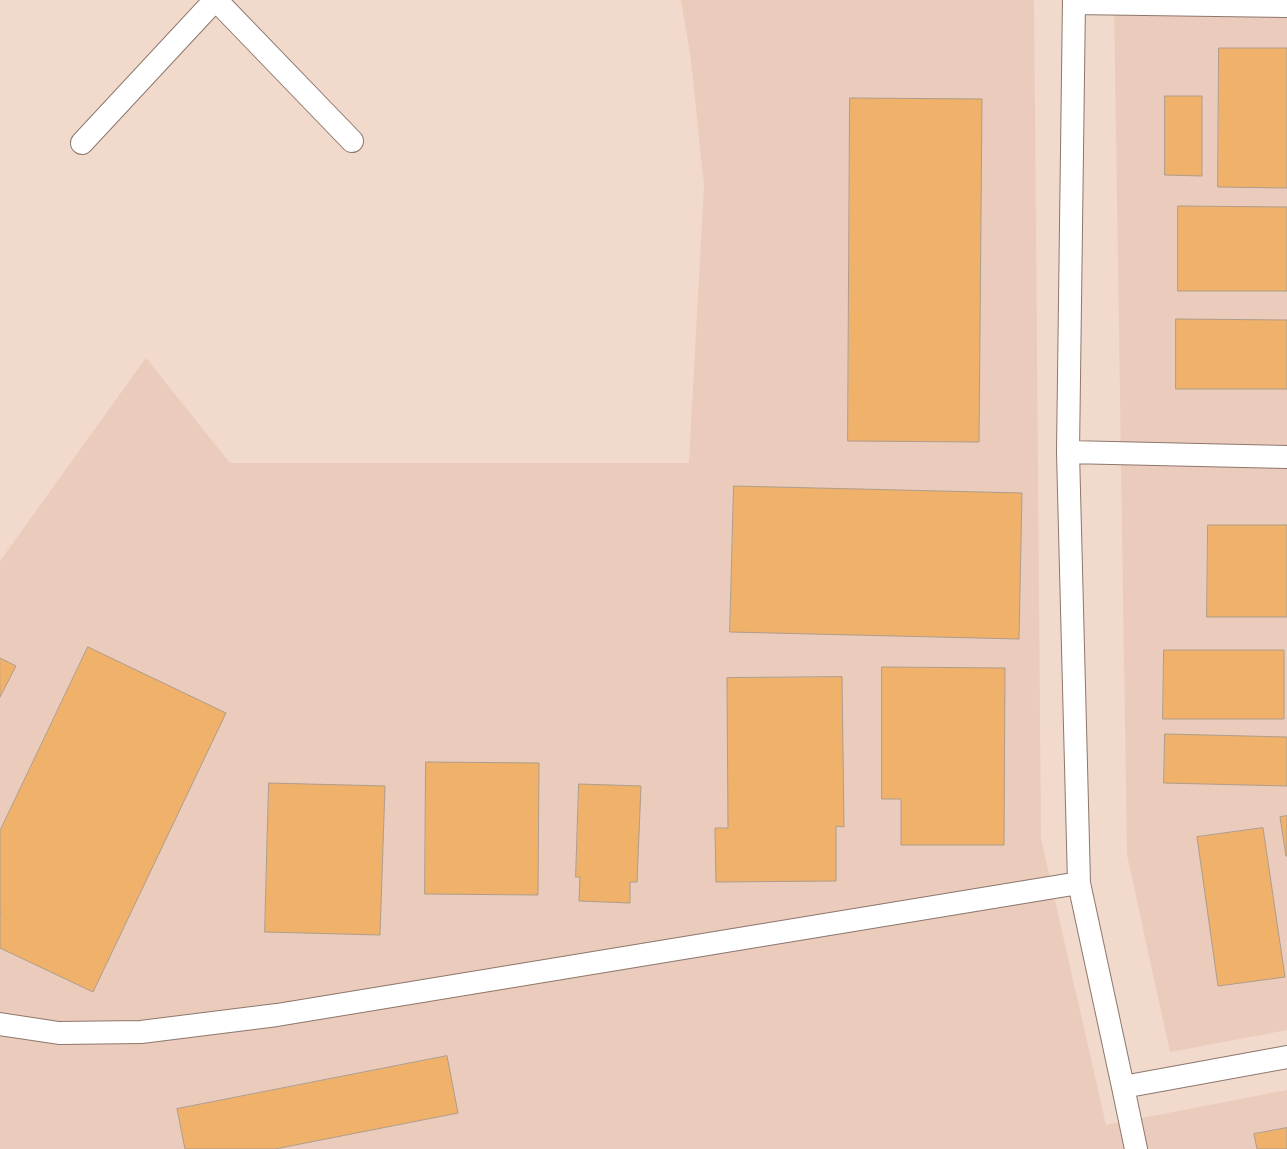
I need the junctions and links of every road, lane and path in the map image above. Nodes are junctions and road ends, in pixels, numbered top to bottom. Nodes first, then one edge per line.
1 (216, 0) edge
2 (1074, 1) edge
3 (1287, 6) edge
4 (352, 141) dead end
5 (82, 143) dead end
6 (1068, 452) junction
7 (1287, 457) edge
8 (1079, 883) junction
9 (0, 1024) edge
10 (1287, 1057) edge
11 (1124, 1087) junction
12 (1136, 1149) edge

1 - 4 street
1 - 5 street
2 - 3 street
2 - 6 street
6 - 7 street
6 - 8 street
8 - 9 street
8 - 11 street
10 - 11 street
11 - 12 street

